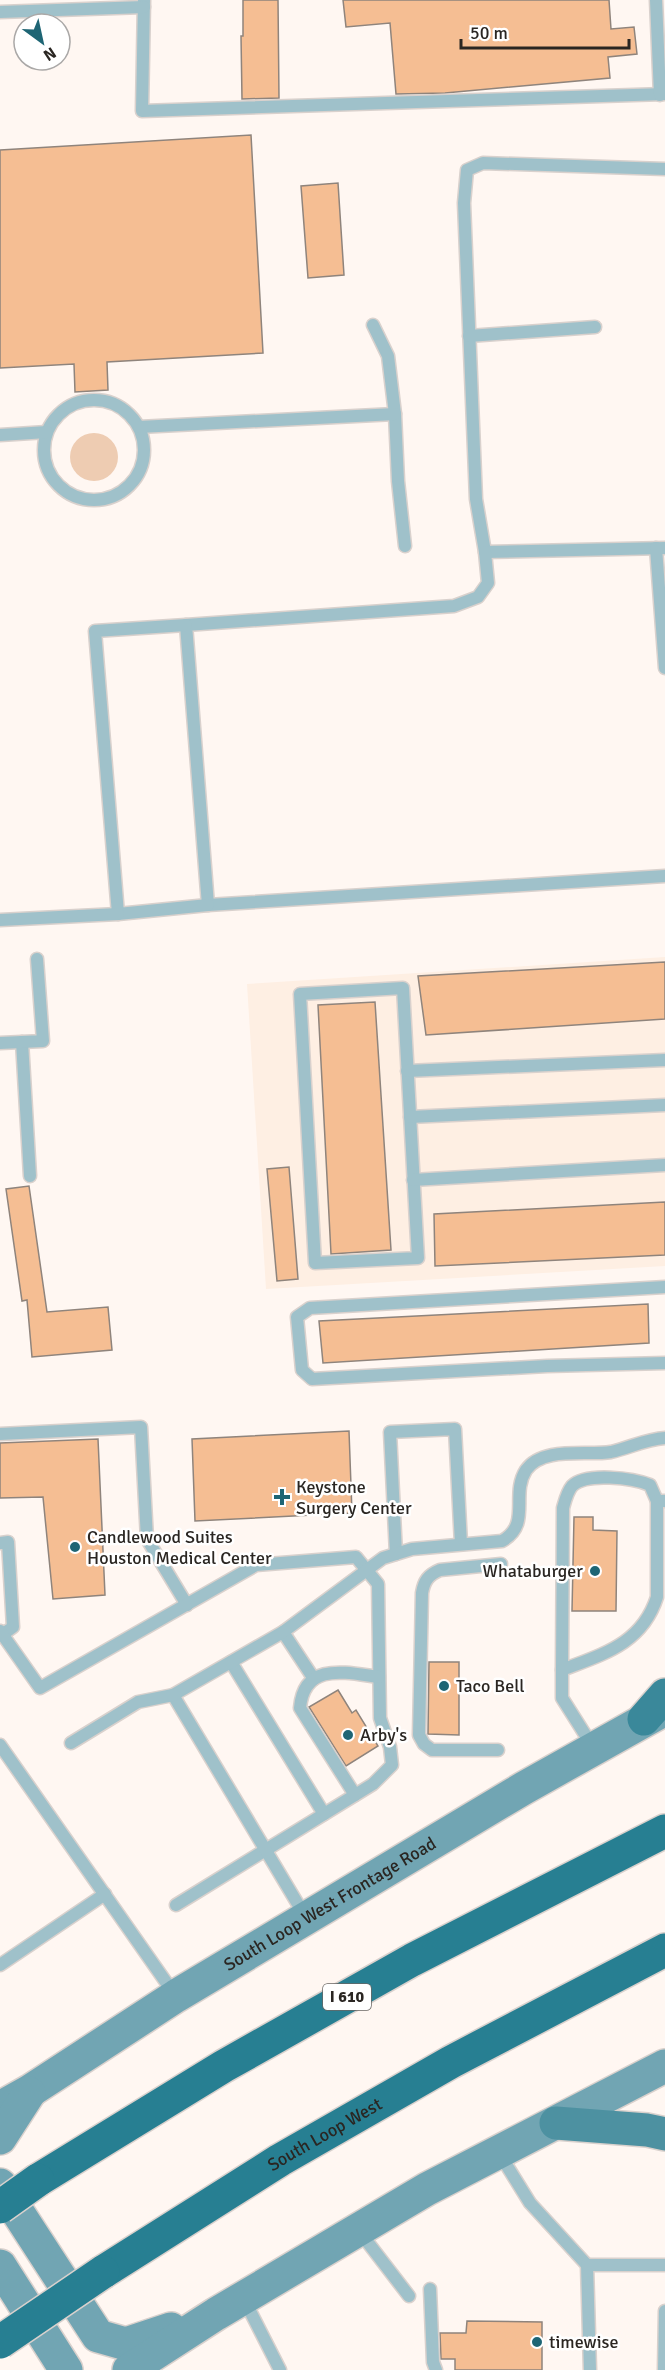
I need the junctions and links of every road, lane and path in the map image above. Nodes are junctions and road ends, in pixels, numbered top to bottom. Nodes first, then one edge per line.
1 (656, 0) edge
2 (144, 4) edge
3 (0, 12) edge
4 (662, 95) edge
5 (665, 169) edge
6 (373, 325) dead end
7 (595, 327) dead end
8 (469, 336) junction
9 (395, 414) junction
10 (139, 427) junction
11 (47, 432) junction
12 (0, 435) edge
13 (405, 546) dead end
14 (660, 548) edge
15 (485, 552) junction
16 (186, 625) junction
17 (665, 668) edge
18 (665, 876) edge
19 (208, 905) junction
20 (118, 915) junction
21 (0, 920) edge
22 (37, 959) dead end
23 (22, 1042) junction
24 (0, 1043) edge
25 (665, 1060) edge
26 (408, 1071) junction
27 (665, 1105) edge
28 (410, 1117) junction
29 (665, 1165) edge
30 (30, 1176) dead end
31 (413, 1180) junction
32 (665, 1287) edge
33 (665, 1363) edge
34 (0, 1434) edge
35 (665, 1438) edge
36 (661, 1501) edge
37 (0, 1543) edge
38 (460, 1545) junction
39 (396, 1554) junction
40 (501, 1564) dead end
41 (368, 1569) junction
42 (187, 1605) junction
43 (283, 1632) junction
44 (1, 1633) edge
45 (231, 1662) junction
46 (562, 1670) junction
47 (380, 1677) junction
48 (314, 1679) junction
49 (173, 1695) junction
50 (658, 1707) edge
51 (71, 1743) dead end
52 (0, 1745) edge
53 (593, 1747) junction
54 (498, 1750) dead end
55 (355, 1795) junction
56 (324, 1814) junction
57 (665, 1831) edge
58 (266, 1850) junction
59 (105, 1894) junction
60 (176, 1905) dead end
61 (306, 1918) junction
62 (662, 1951) edge
63 (0, 1965) edge
64 (176, 1996) junction
65 (665, 2066) edge
66 (30, 2091) junction
67 (0, 2108) edge
68 (556, 2123) junction
69 (665, 2134) edge
70 (0, 2138) edge
71 (498, 2152) junction
72 (0, 2185) edge
73 (0, 2207) edge
74 (358, 2230) junction
75 (588, 2265) junction
76 (665, 2265) edge
77 (0, 2266) edge
78 (430, 2289) dead end
79 (409, 2296) dead end
80 (229, 2306) junction
81 (665, 2311) edge
82 (0, 2342) edge
83 (66, 2370) edge
84 (129, 2370) edge
85 (280, 2370) edge
86 (436, 2370) edge
87 (590, 2370) edge
88 (664, 2370) edge

1 - 4 lane
2 - 3 lane
2 - 4 lane
5 - 8 lane
6 - 9 lane
7 - 8 lane
8 - 15 lane
9 - 10 lane
9 - 13 lane
10 - 11 lane
10 - 11 lane
11 - 12 lane
14 - 15 lane
14 - 17 lane
15 - 16 lane
16 - 19 lane
16 - 20 lane
18 - 19 lane
19 - 20 lane
20 - 21 lane
22 - 23 lane
23 - 24 lane
23 - 30 lane
25 - 26 lane
26 - 28 lane
26 - 31 lane
27 - 28 lane
28 - 31 lane
29 - 31 lane
32 - 33 lane
34 - 42 lane
35 - 38 lane
36 - 46 lane
36 - 46 lane
37 - 44 lane
38 - 39 lane
38 - 39 lane
39 - 41 lane
40 - 54 lane
41 - 42 lane
41 - 43 lane
41 - 47 lane
42 - 44 lane
43 - 45 lane
43 - 48 lane
45 - 49 lane
45 - 56 lane
46 - 53 lane
47 - 48 lane
47 - 55 lane
48 - 55 lane
49 - 51 lane
49 - 58 lane
50 - 53 main road, South Loop West Frontage Road
52 - 59 lane
53 - 61 main road, South Loop West Frontage Road
55 - 56 lane
56 - 58 lane
57 - 73 highway, I 610, bridge
58 - 60 lane
58 - 61 lane
59 - 63 lane
59 - 64 lane
61 - 64 main road, South Loop West Frontage Road
62 - 82 highway, South Loop West, bridge
64 - 66 main road, South Loop West Frontage Road
65 - 68 main road
66 - 67 main road, South Loop West Frontage Road
66 - 70 main road
68 - 69 main road
68 - 71 main road
71 - 74 main road
71 - 75 lane
72 - 80 main road
74 - 79 lane
74 - 80 main road
75 - 76 lane
75 - 87 lane
77 - 83 main road
78 - 86 lane
80 - 84 main road
80 - 85 lane
81 - 88 lane

